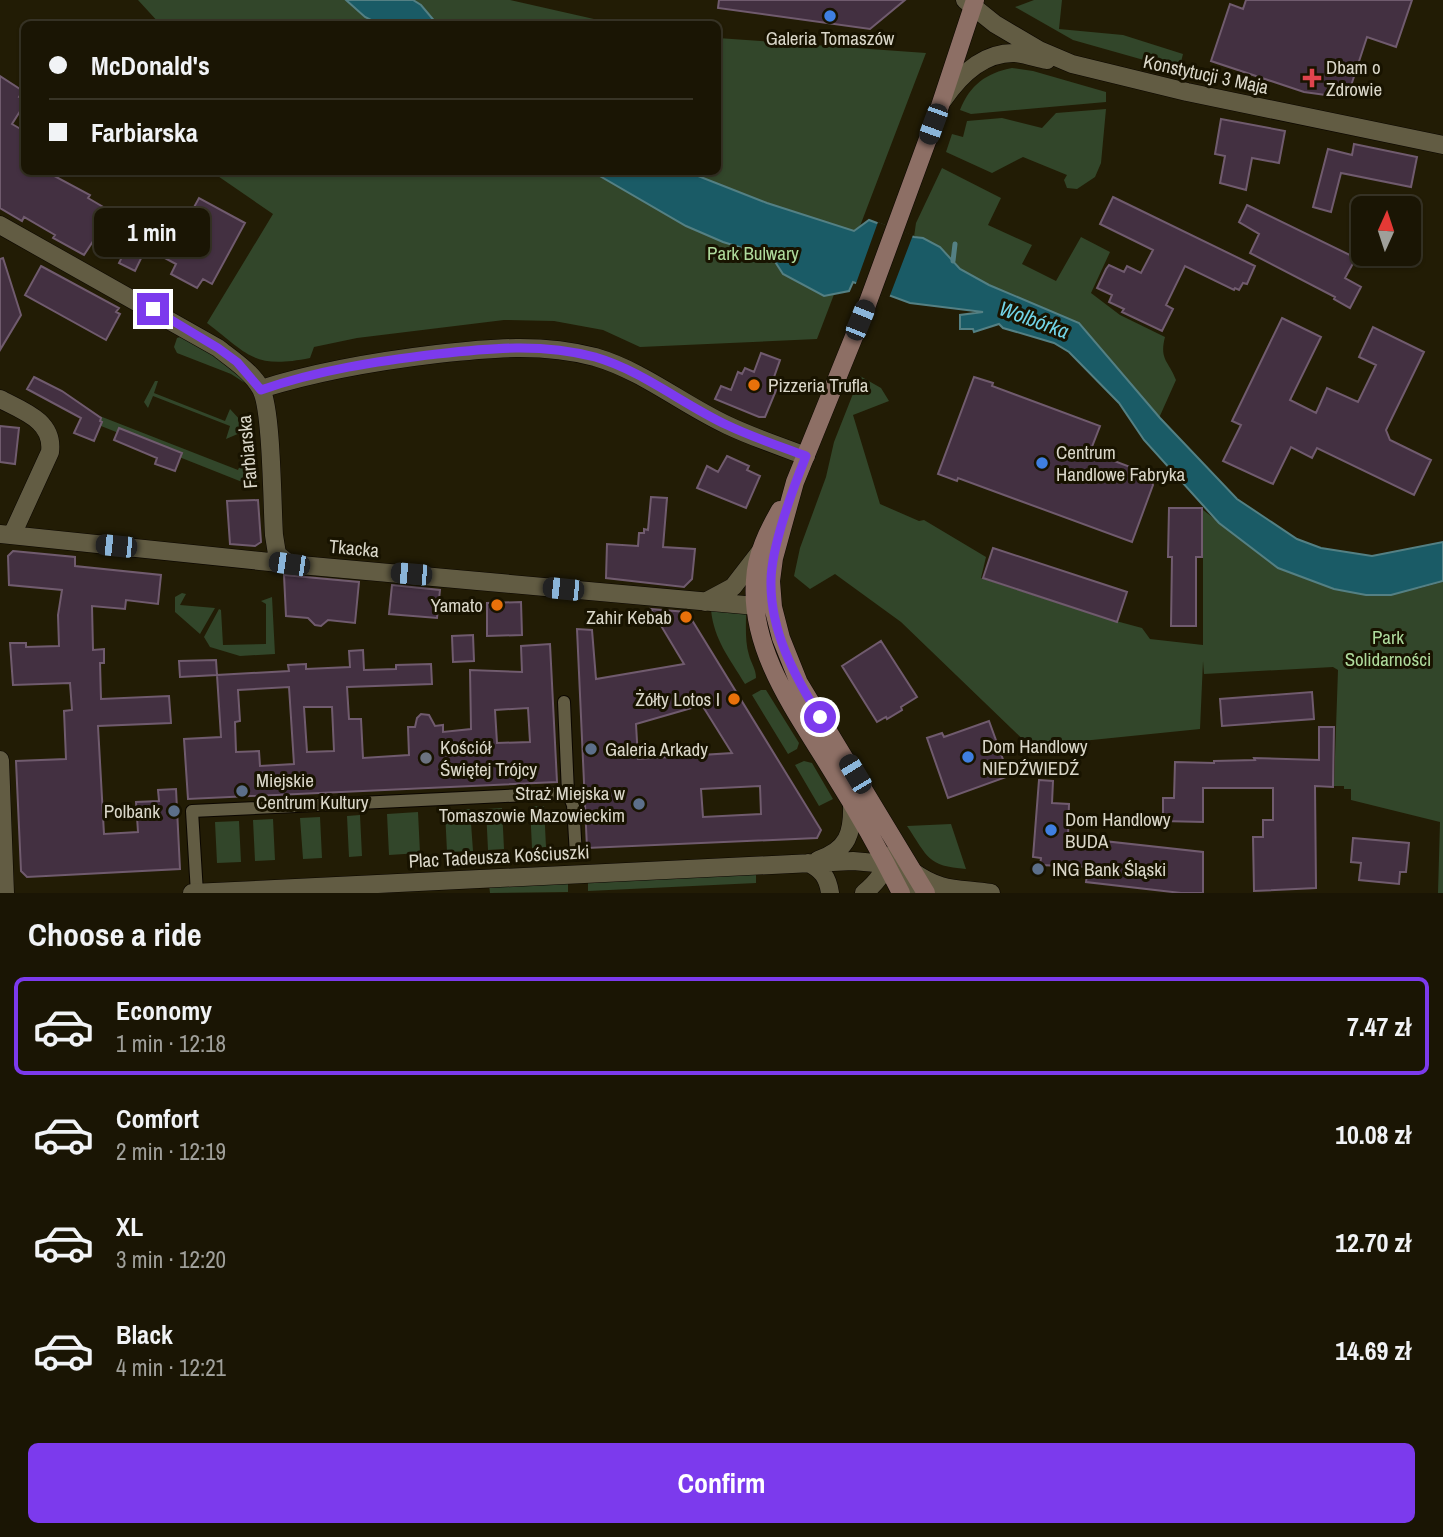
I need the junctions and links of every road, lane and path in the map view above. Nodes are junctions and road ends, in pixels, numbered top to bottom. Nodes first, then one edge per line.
1 (971, 3) edge
2 (1072, 64) junction
3 (940, 106) junction
4 (1443, 145) edge
5 (0, 225) edge
6 (261, 390) junction
7 (0, 399) edge
8 (806, 456) junction
9 (795, 482) junction
10 (6, 534) edge
11 (760, 552) junction
12 (289, 564) junction
13 (705, 602) junction
14 (756, 606) junction
15 (564, 702) dead end
16 (0, 760) edge
17 (568, 793) junction
18 (852, 803) junction
19 (885, 823) junction
20 (576, 855) dead end
21 (808, 863) junction
22 (887, 864) junction
23 (912, 870) junction
24 (5, 893) edge
25 (195, 893) edge
26 (831, 893) edge
27 (864, 893) edge
28 (901, 893) edge
29 (919, 893) edge
30 (926, 893) edge
31 (991, 893) edge

1 - 2 street, Konstytucji 3 Maja
1 - 3 main road
2 - 3 street
2 - 4 street, Konstytucji 3 Maja
3 - 8 main road
5 - 6 street, Farbiarska
6 - 8 street
6 - 12 street, Farbiarska
7 - 10 street
8 - 9 main road
9 - 11 main road
9 - 19 main road
10 - 12 street, Tkacka
11 - 13 street
11 - 14 main road
12 - 13 street, Tkacka
13 - 14 street, Tkacka
14 - 18 main road
15 - 17 street
16 - 24 street
17 - 20 street
17 - 25 street
18 - 21 street, Plac Tadeusza Kościuszki
18 - 22 main road
19 - 22 street
19 - 23 main road
21 - 22 street, Plac Tadeusza Kościuszki
21 - 25 street, Plac Tadeusza Kościuszki
21 - 26 street
22 - 27 street
22 - 28 main road
22 - 29 street
23 - 30 main road
23 - 31 street

